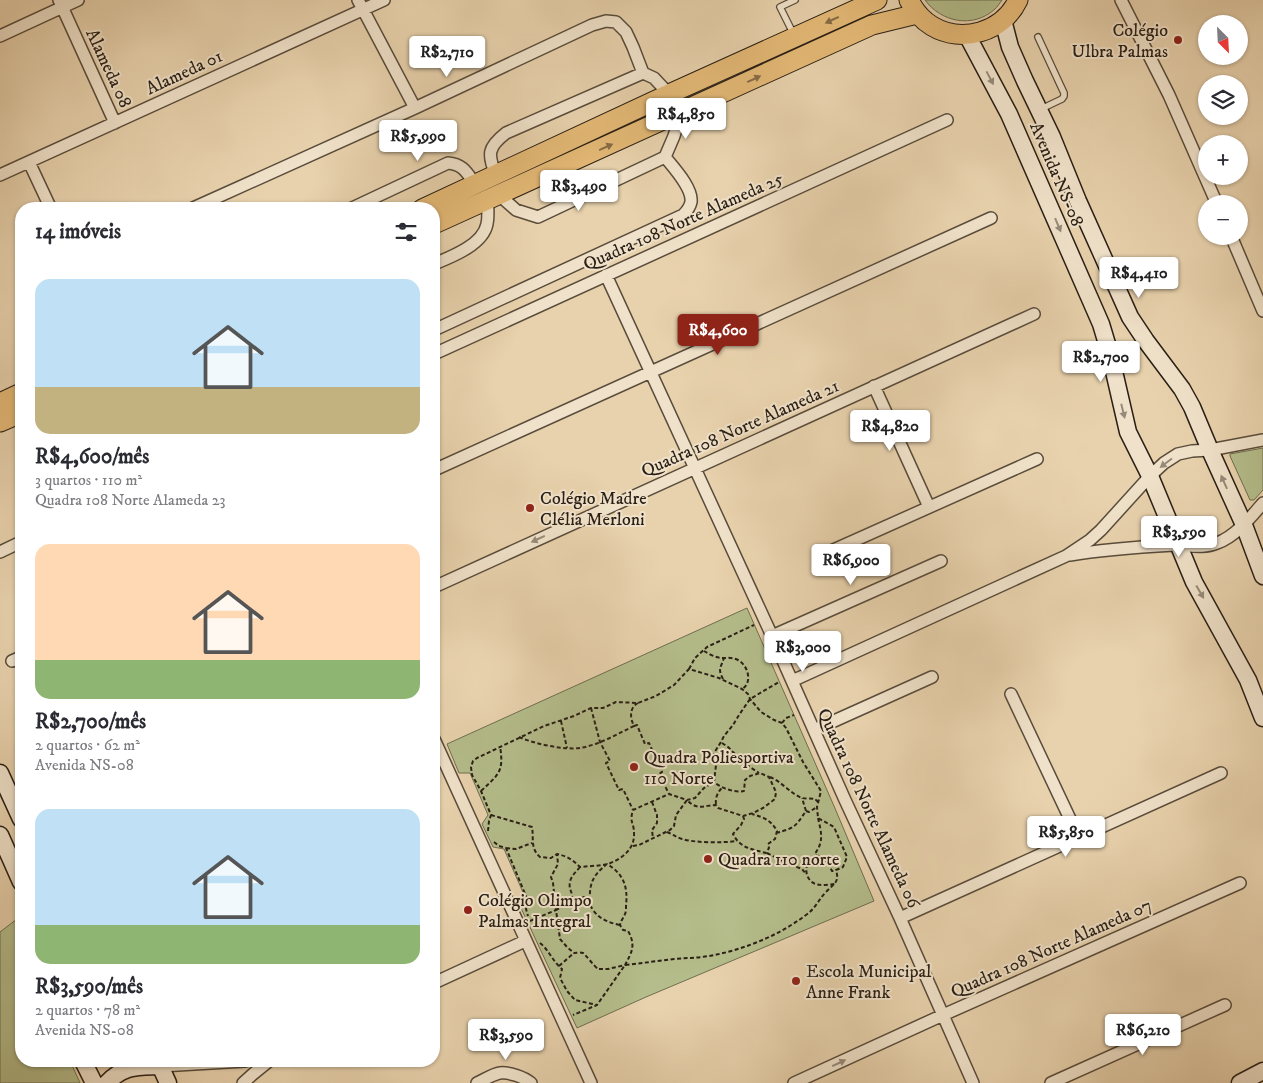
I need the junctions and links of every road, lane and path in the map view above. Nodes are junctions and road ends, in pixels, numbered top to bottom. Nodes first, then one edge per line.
1 (78, 0) edge
2 (384, 0) edge
3 (795, 0) edge
4 (877, 0) edge
5 (1018, 0) edge
6 (1120, 0) edge
7 (61, 4) edge
8 (361, 5) edge
9 (913, 7) edge
10 (1003, 20) junction
11 (967, 35) junction
12 (0, 36) edge
13 (795, 37) junction
14 (1038, 37) dead end
15 (643, 73) junction
16 (669, 94) junction
17 (415, 108) junction
18 (1039, 110) junction
19 (681, 113) junction
20 (947, 120) dead end
21 (116, 122) junction
22 (665, 157) junction
23 (29, 162) junction
24 (0, 175) edge
25 (496, 175) junction
26 (475, 184) junction
27 (1213, 195) edge
28 (493, 197) junction
29 (48, 202) edge
30 (207, 202) edge
31 (365, 202) edge
32 (437, 202) edge
33 (991, 218) dead end
34 (440, 221) edge
35 (688, 226) junction
36 (1235, 245) edge
37 (440, 261) edge
38 (606, 275) junction
39 (1263, 310) edge
40 (1034, 314) dead end
41 (440, 328) edge
42 (440, 351) edge
43 (651, 372) junction
44 (874, 386) junction
45 (15, 396) edge
46 (0, 403) edge
47 (15, 416) edge
48 (0, 422) edge
49 (1263, 440) edge
50 (1210, 450) junction
51 (1037, 460) dead end
52 (440, 467) edge
53 (694, 468) junction
54 (1150, 476) junction
55 (1263, 503) edge
56 (929, 507) junction
57 (1244, 525) junction
58 (15, 545) edge
59 (1179, 545) junction
60 (0, 552) edge
61 (820, 556) dead end
62 (1066, 556) junction
63 (941, 561) dead end
64 (1263, 576) edge
65 (440, 584) edge
66 (754, 625) dead end
67 (772, 636) junction
68 (703, 650) junction
69 (724, 658) junction
70 (689, 669) junction
71 (932, 676) dead end
72 (724, 680) junction
73 (792, 681) junction
74 (779, 682) dead end
75 (742, 689) junction
76 (1011, 694) dead end
77 (750, 699) junction
78 (638, 703) junction
79 (591, 708) junction
80 (794, 715) dead end
81 (1263, 718) edge
82 (561, 720) junction
83 (782, 723) junction
84 (634, 726) junction
85 (814, 730) junction
86 (519, 737) junction
87 (600, 742) junction
88 (721, 742) junction
89 (500, 746) junction
90 (567, 748) junction
91 (440, 752) edge
92 (0, 773) edge
93 (760, 773) junction
94 (1221, 773) dead end
95 (769, 777) junction
96 (714, 782) junction
97 (723, 787) junction
98 (481, 791) junction
99 (668, 794) junction
100 (802, 798) junction
101 (687, 800) junction
102 (652, 802) junction
103 (818, 802) junction
104 (716, 805) junction
105 (15, 806) edge
106 (817, 807) junction
107 (633, 810) junction
108 (806, 811) junction
109 (750, 814) junction
110 (491, 815) junction
111 (743, 816) junction
112 (818, 818) junction
113 (667, 832) junction
114 (776, 833) junction
115 (0, 834) edge
116 (1079, 838) junction
117 (653, 839) junction
118 (737, 842) junction
119 (532, 843) junction
120 (632, 846) junction
121 (506, 848) junction
122 (766, 852) junction
123 (557, 854) junction
124 (817, 855) junction
125 (607, 864) junction
126 (15, 868) edge
127 (580, 868) junction
128 (836, 870) junction
129 (808, 876) junction
130 (1240, 883) dead end
131 (835, 884) junction
132 (590, 902) junction
133 (570, 903) junction
134 (556, 910) junction
135 (900, 918) junction
136 (620, 925) junction
137 (525, 940) junction
138 (538, 942) dead end
139 (574, 953) junction
140 (625, 965) junction
141 (559, 966) junction
142 (440, 980) edge
143 (597, 1005) junction
144 (1225, 1005) dead end
145 (943, 1015) junction
146 (571, 1016) dead end
147 (86, 1067) edge
148 (138, 1067) edge
149 (160, 1067) edge
150 (261, 1067) edge
151 (1263, 1071) edge
152 (94, 1083) edge
153 (107, 1083) edge
154 (168, 1083) edge
155 (243, 1083) edge
156 (477, 1083) edge
157 (531, 1083) edge
158 (591, 1083) edge
159 (794, 1083) edge
160 (973, 1083) edge
161 (1051, 1083) edge
162 (1240, 1083) edge

1 - 7 street
2 - 8 street, Alameda 01
3 - 13 lane
4 -> 13 main road
5 - 10 main road
6 - 27 street
7 - 12 street
7 - 21 street, Alameda 08
8 - 17 street
8 - 21 street, Alameda 01
9 - 11 main road
19 -> 9 main road
10 - 11 main road
10 - 18 street, Avenida NS-08
11 -> 54 street, Avenida NS-08
13 - 16 main road
14 - 18 lane
15 - 16 street
15 - 17 street
15 - 25 street
16 - 25 main road
17 - 30 street
18 - 50 street, Avenida NS-08
19 - 22 street
28 -> 19 main road
20 - 35 street, Quadra 108 Norte Alameda 25
21 - 23 street, Alameda 01
22 - 28 street
22 - 35 street
23 - 24 street, Alameda 01
23 - 29 street
25 - 26 main road
26 - 31 street
26 - 32 main road
28 - 34 main road
28 - 37 street
33 - 43 street
35 - 38 street, Quadra 108 Norte Alameda 25
35 - 41 street
36 - 39 street
38 - 42 street, Quadra 108 Norte Alameda 25
38 - 43 street, Quadra 108 Norte Alameda 06
40 - 44 street, Quadra 108 Norte Alameda 21
43 - 52 street
43 - 53 street, Quadra 108 Norte Alameda 06
44 - 53 street, Quadra 108 Norte Alameda 21
44 - 56 street
45 - 46 main road
47 - 48 main road
49 - 50 street
50 -> 54 street
57 -> 50 street, Avenida NS-08
51 - 56 street
53 -> 65 street, Quadra 108 Norte Alameda 21
53 - 67 street, Quadra 108 Norte Alameda 06
54 - 59 street, Avenida NS-08
54 - 62 street
55 - 57 street
56 - 61 street
57 - 59 street
57 - 64 street, Avenida NS-08
58 - 60 street
59 - 62 street
59 -> 81 street, Avenida NS-08
62 - 73 street
63 - 67 street
66 - 68 path
67 - 73 street, Quadra 108 Norte Alameda 06
68 - 69 path
68 - 70 path
69 - 72 path
69 - 75 path
70 - 72 path
70 - 78 path
71 - 85 street
72 - 75 path
73 - 85 street, Quadra 108 Norte Alameda 06
74 - 77 path
75 - 77 path
76 - 116 street
77 - 83 path
77 - 88 path
78 - 79 path
78 - 84 path
79 - 82 path
79 - 87 path
80 - 83 path
82 - 86 path
82 - 90 path
83 - 103 path
84 - 87 path
84 - 99 path
85 - 135 street, Quadra 108 Norte Alameda 06
86 - 89 path
86 - 90 path
87 - 90 path
87 - 107 path
88 - 93 path
88 - 96 path
89 - 98 path
89 - 98 path
91 - 137 street
92 - 105 street
93 - 95 path
93 - 97 path
94 - 116 street
95 - 100 path
95 - 109 path
96 - 97 path
96 - 101 path
97 - 104 path
98 - 110 path
99 - 101 path
99 - 102 path
100 - 103 path
100 - 108 path
101 - 104 path
101 - 113 path
102 - 107 path
102 - 117 path
103 - 106 path
104 - 111 path
106 - 108 path
106 - 112 path
107 - 120 path
108 - 114 path
109 - 111 path
109 - 114 path
110 - 119 path
110 - 121 path
111 - 118 path
112 - 124 path
112 - 128 path
113 - 117 path
113 - 118 path
114 - 122 path
115 - 126 street
116 - 135 street
117 - 120 path
118 - 122 path
119 - 121 path
119 - 123 path
120 - 125 path
121 - 134 path
122 - 129 path
123 - 127 path
123 - 134 path
124 - 128 path
124 - 129 path
125 - 127 path
125 - 132 path
125 - 136 path
127 - 133 path
128 - 131 path
129 - 131 path
130 - 145 street, Quadra 108 Norte Alameda 07
131 - 140 path
132 - 133 path
132 - 136 path
133 - 134 path
134 - 139 path
135 - 145 street, Quadra 108 Norte Alameda 06
136 - 140 path
137 - 142 street
137 - 158 street
138 - 141 path
139 - 140 path
139 - 141 path
140 - 143 path
141 - 143 path
143 - 146 path
144 - 161 street
159 -> 145 street, Quadra 108 Norte Alameda 07
145 - 160 street, Quadra 108 Norte Alameda 06
147 - 152 street
148 - 153 street
149 - 154 street
150 - 155 street
151 - 162 street
156 - 157 street

